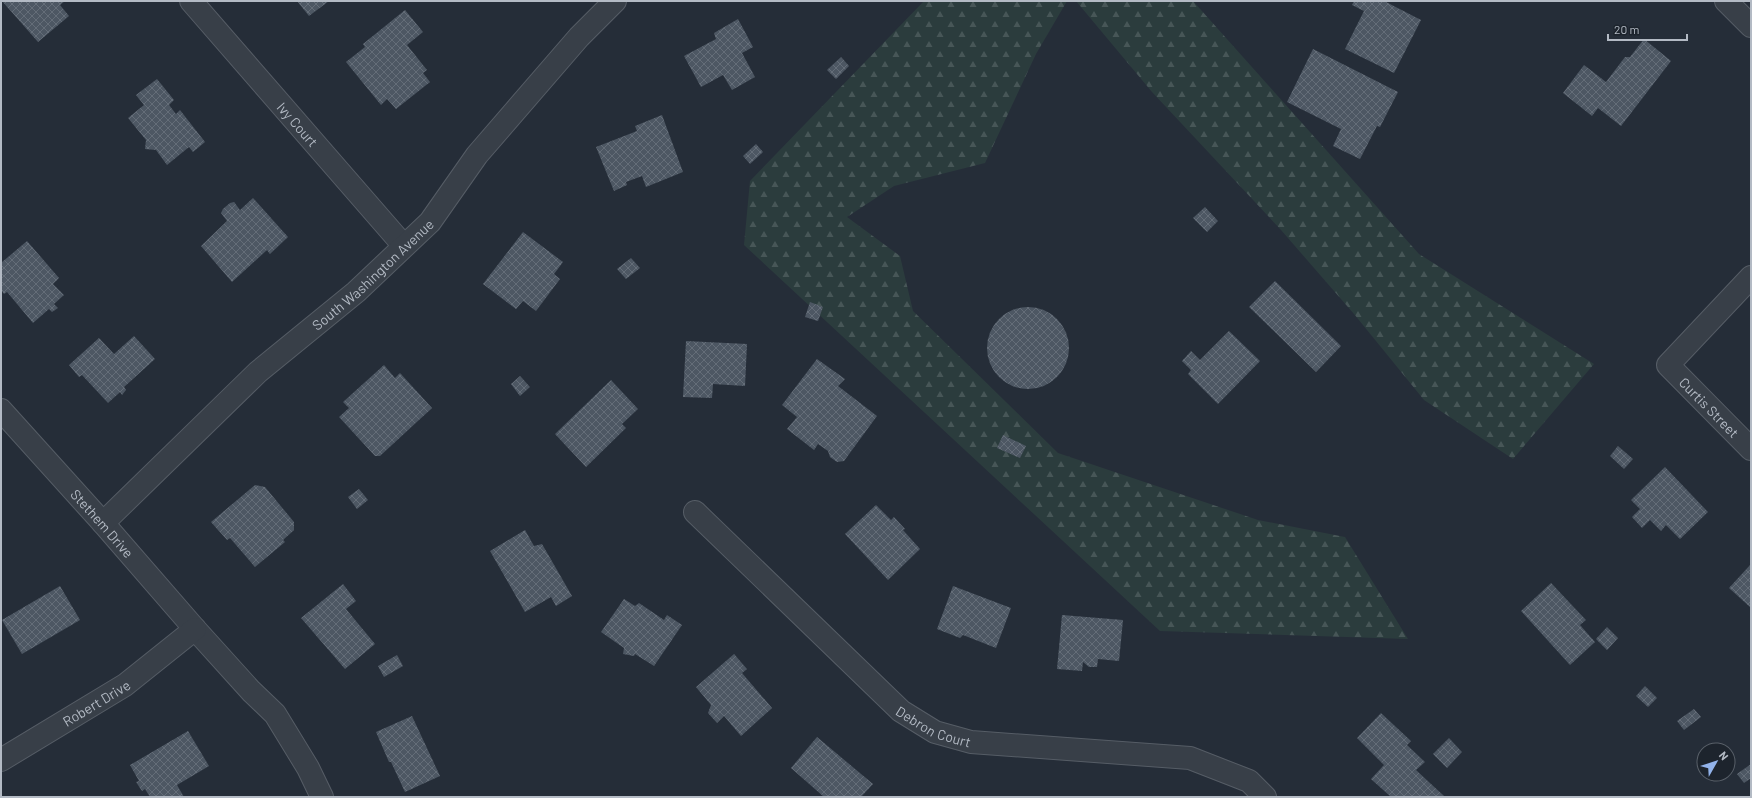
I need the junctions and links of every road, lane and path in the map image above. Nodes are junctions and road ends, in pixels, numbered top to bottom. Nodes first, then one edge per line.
1 (191, 1) edge
2 (615, 1) edge
3 (1726, 1) edge
4 (1751, 26) edge
5 (404, 246) junction
6 (1751, 277) edge
7 (1, 410) edge
8 (1751, 449) edge
9 (695, 512) dead end
10 (103, 523) junction
11 (190, 632) junction
12 (1, 760) edge
13 (322, 797) edge
14 (1265, 797) edge

1 - 5 street, Ivy Court
2 - 5 street, South Washington Avenue
3 - 4 street
5 - 10 street, South Washington Avenue
6 - 8 street, Curtis Street
7 - 10 street, Stethem Drive
9 - 14 street, Debron Court
10 - 11 street, Stethem Drive
11 - 12 street, Robert Drive
11 - 13 street

